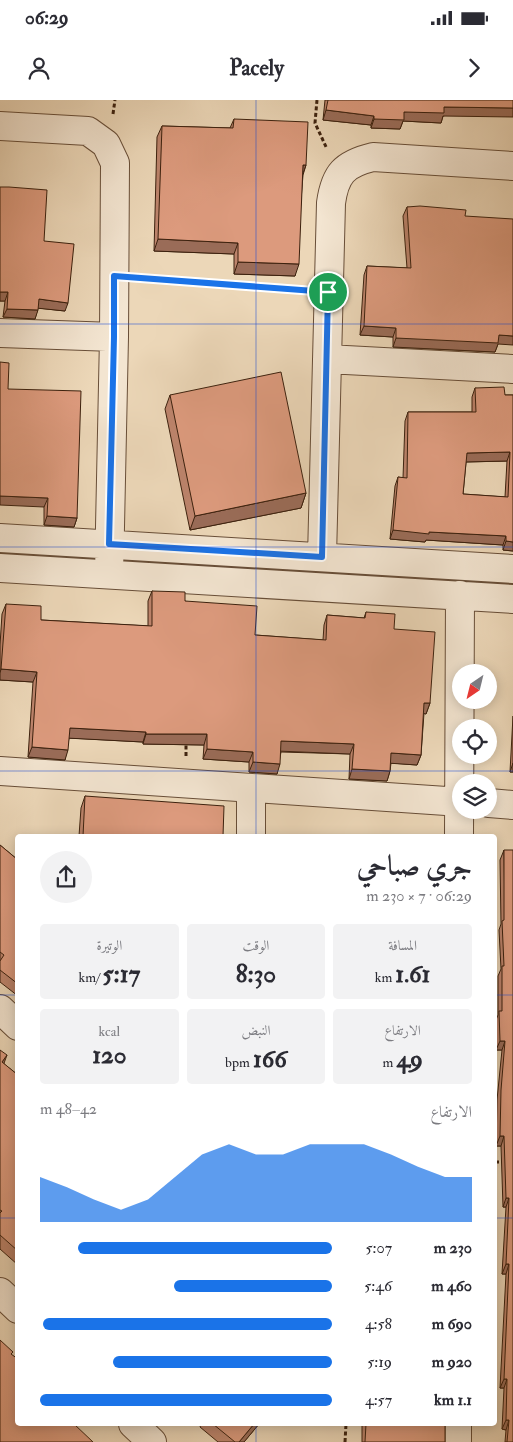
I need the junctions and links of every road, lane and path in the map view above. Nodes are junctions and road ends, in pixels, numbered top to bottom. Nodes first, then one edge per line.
1 (316, 100) edge
2 (0, 126) edge
3 (513, 166) edge
4 (342, 172) junction
5 (114, 276) junction
6 (328, 292) junction
7 (0, 333) edge
8 (114, 337) junction
9 (327, 359) junction
10 (513, 369) edge
11 (0, 538) edge
12 (109, 544) junction
13 (322, 557) junction
14 (0, 568) edge
15 (513, 569) edge
16 (109, 574) junction
17 (460, 595) junction
18 (513, 598) edge
19 (186, 735) edge
20 (0, 771) edge
21 (460, 774) edge
22 (184, 784) junction
23 (251, 788) junction
24 (452, 801) edge
25 (497, 804) edge
26 (513, 805) edge
27 (460, 819) edge
28 (251, 834) edge
29 (459, 834) edge
30 (0, 1008) edge
31 (15, 1023) edge
32 (497, 1162) edge
33 (513, 1162) edge
34 (0, 1292) edge
35 (15, 1306) edge
36 (135, 1426) edge
37 (346, 1426) edge
38 (457, 1426) edge
39 (152, 1442) edge
40 (345, 1442) edge
41 (457, 1442) edge

1 - 4 path
2 - 5 street
3 - 4 street
4 - 6 street
5 - 6 path
5 - 8 street
6 - 9 street
7 - 8 street
8 - 12 street
9 - 10 street
9 - 13 street
11 - 12 street
12 - 13 street
12 - 16 street
13 - 15 street
14 - 16 street
16 - 17 street
17 - 18 street
17 - 21 street
19 - 22 path
20 - 22 street
22 - 23 street
23 - 24 street
23 - 28 street
25 - 26 street
27 - 29 street
30 - 31 street
32 - 33 path
34 - 35 street
36 - 39 street
37 - 40 path
38 - 41 street

